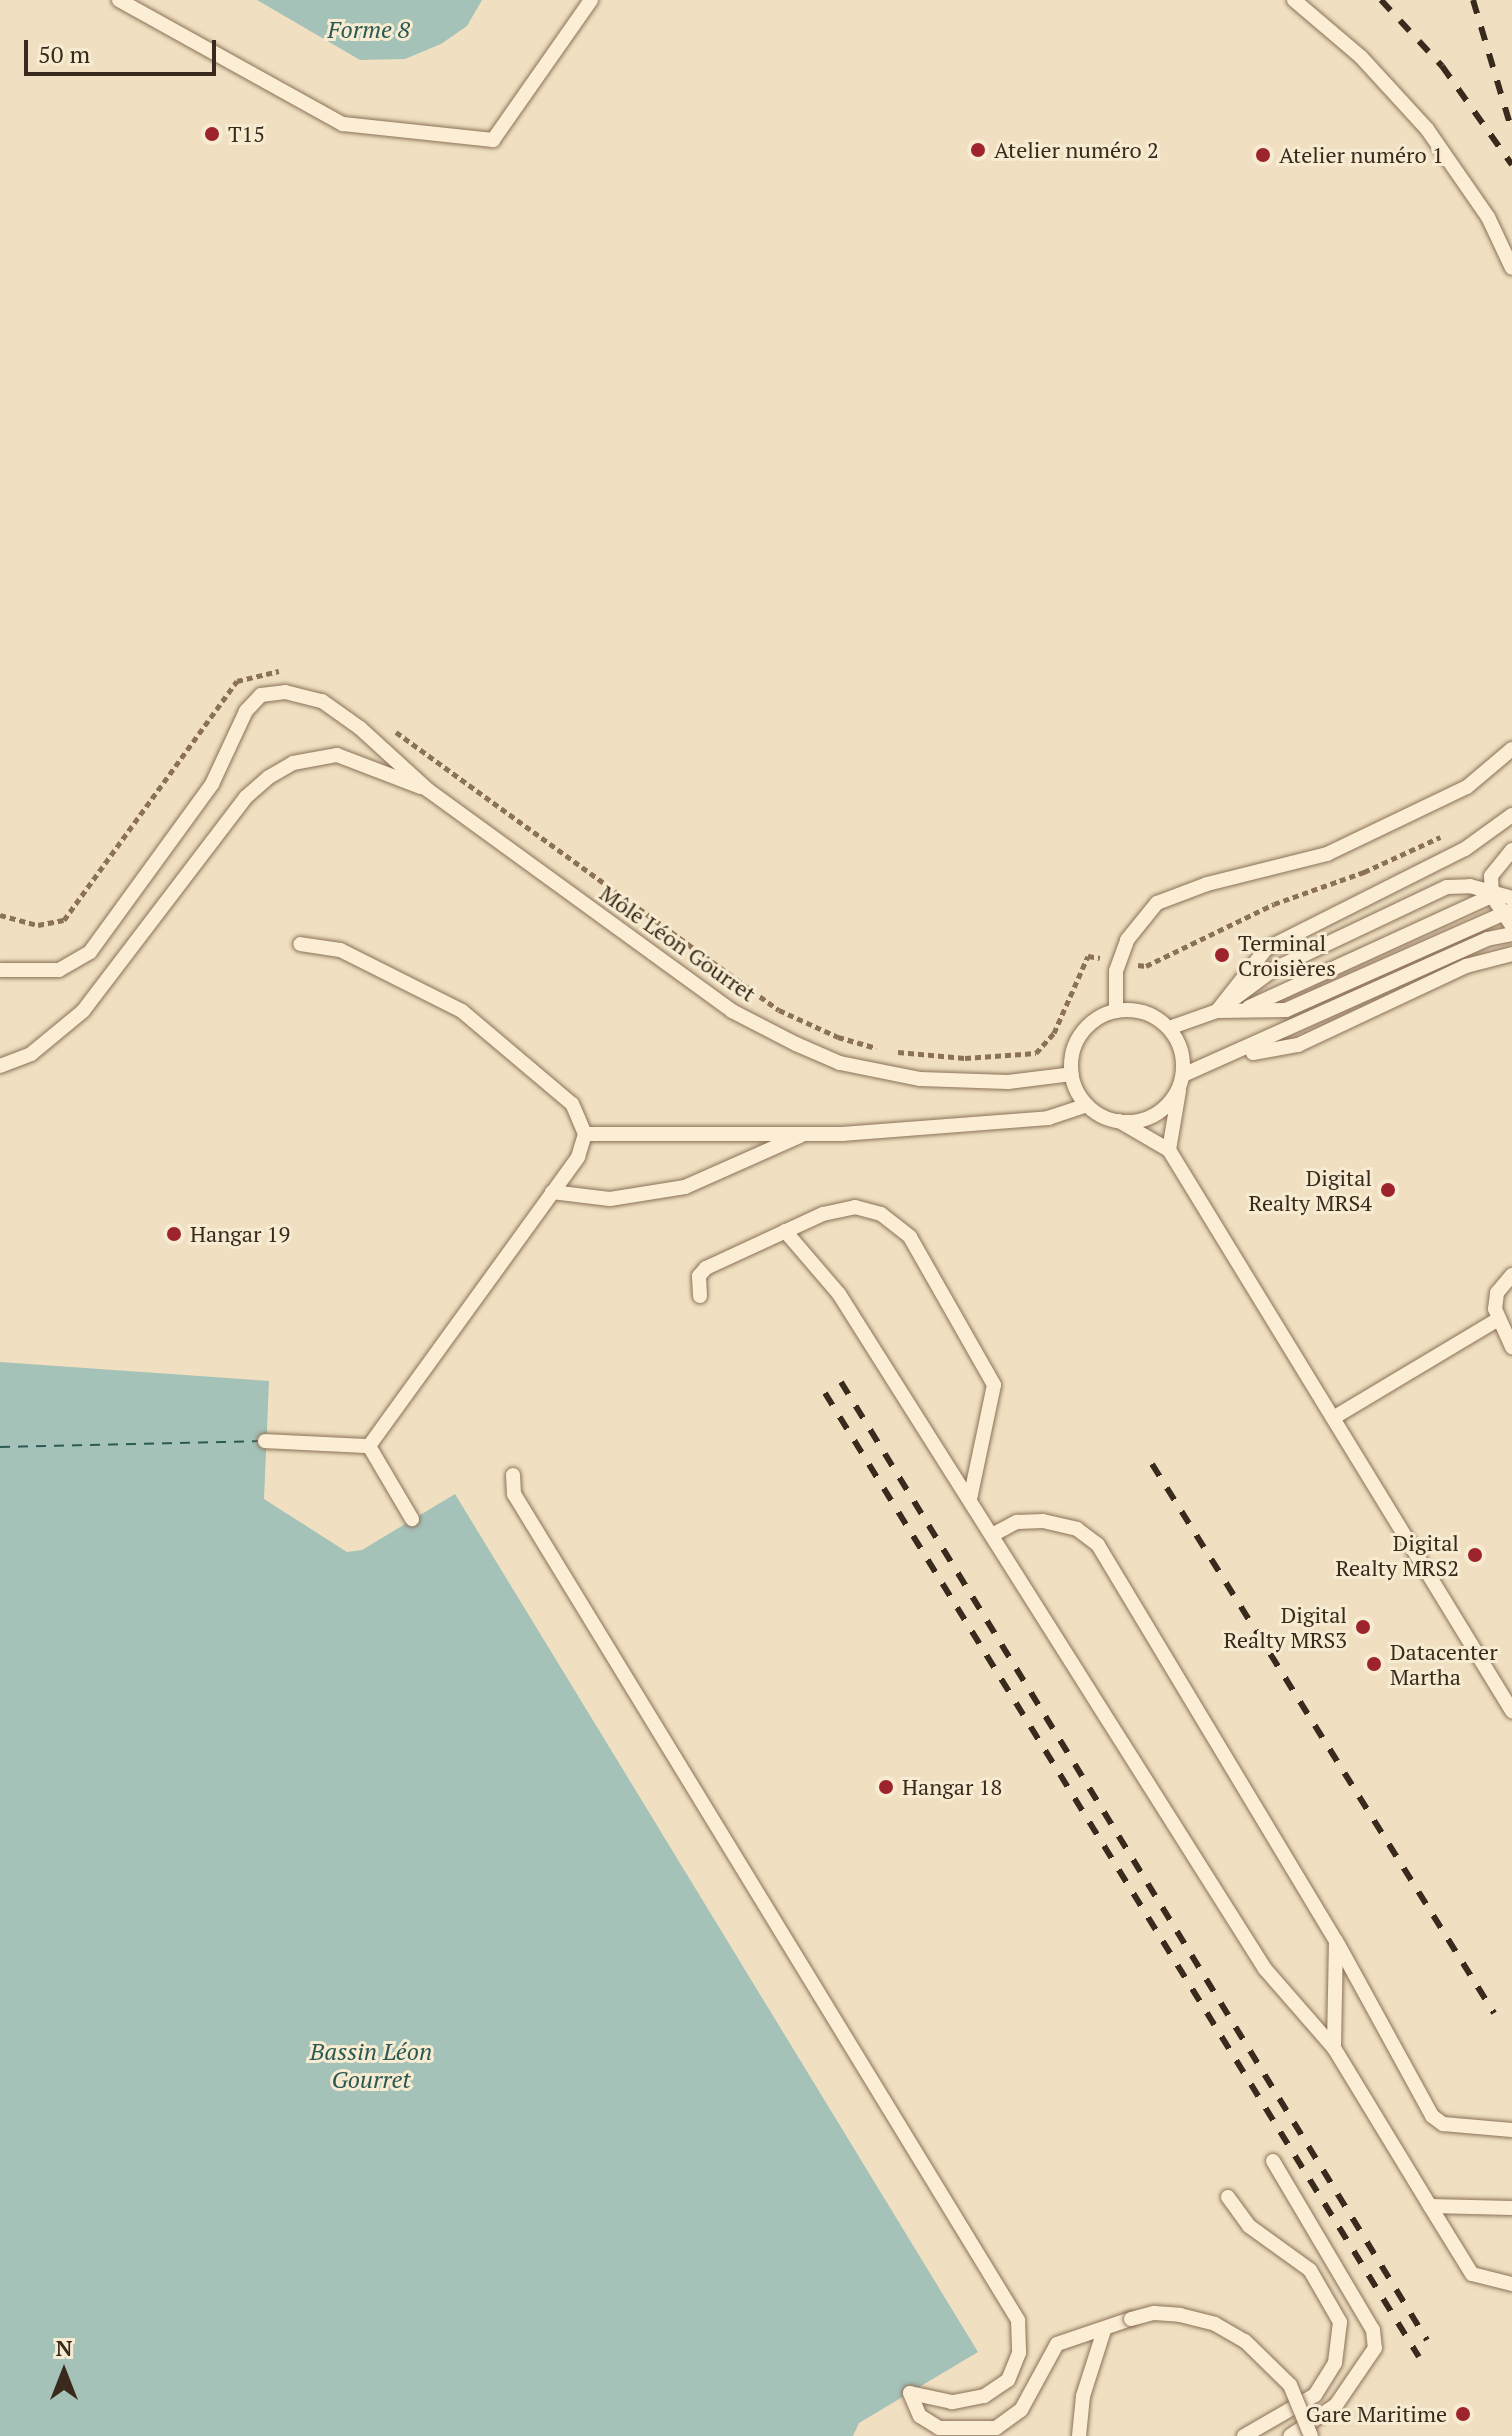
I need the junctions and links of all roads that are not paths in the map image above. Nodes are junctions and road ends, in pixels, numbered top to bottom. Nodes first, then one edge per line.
1 (119, 0) edge
2 (591, 0) edge
3 (1294, 0) edge
4 (1512, 268) edge
5 (1512, 749) edge
6 (428, 790) junction
7 (1512, 815) edge
8 (1512, 850) edge
9 (1492, 896) junction
10 (1512, 898) edge
11 (1506, 912) edge
12 (1512, 926) edge
13 (1512, 934) edge
14 (300, 944) dead end
15 (1512, 954) edge
16 (0, 970) edge
17 (1243, 1009) junction
18 (1116, 1011) junction
19 (1217, 1011) junction
20 (1169, 1028) junction
21 (1233, 1056) junction
22 (0, 1066) edge
23 (1072, 1074) junction
24 (1181, 1081) junction
25 (1087, 1105) junction
26 (1119, 1121) junction
27 (585, 1134) junction
28 (804, 1134) junction
29 (1169, 1150) junction
30 (552, 1192) junction
31 (785, 1231) junction
32 (1512, 1275) edge
33 (700, 1296) dead end
34 (1497, 1320) junction
35 (1512, 1347) edge
36 (1333, 1418) junction
37 (265, 1441) dead end
38 (369, 1446) junction
39 (513, 1475) dead end
40 (970, 1499) junction
41 (412, 1519) dead end
42 (994, 1534) junction
43 (1512, 1711) edge
44 (1336, 1941) junction
45 (1334, 2048) junction
46 (1512, 2130) edge
47 (1273, 2161) dead end
48 (1228, 2197) dead end
49 (1430, 2206) junction
50 (1512, 2208) edge
51 (1512, 2284) edge
52 (1104, 2330) junction
53 (1079, 2436) edge
54 (1244, 2436) edge
55 (1290, 2436) edge
56 (1311, 2436) edge

1 - 2 lane
3 - 4 lane
5 - 18 lane
6 - 16 lane, Môle Léon Gourret
6 - 22 lane, Môle Léon Gourret
6 - 23 lane, Môle Léon Gourret
7 - 19 lane
8 - 9 lane
9 - 10 lane
9 - 11 lane
9 - 17 lane
9 - 19 lane
11 - 12 lane
11 - 17 lane
13 - 21 lane
14 - 27 lane
15 - 21 lane
17 - 19 lane
18 - 20 lane
18 - 23 lane
19 - 20 lane
20 - 24 lane
21 - 24 lane
23 - 25 lane
24 - 26 lane
24 - 29 lane
25 - 26 lane
25 - 28 lane
26 - 29 lane
27 - 28 lane
27 - 30 lane
28 - 30 lane
29 - 36 lane
30 - 38 lane
31 - 33 lane
31 - 40 lane
31 - 40 lane
32 - 34 lane
34 - 35 lane
34 - 36 lane
36 - 43 lane
37 - 38 lane
38 - 41 lane
39 - 52 lane
40 - 42 lane
42 - 44 lane
42 - 45 lane
44 - 45 lane
44 - 46 lane
45 - 49 lane
47 - 55 lane
48 - 54 lane
49 - 50 lane
49 - 51 lane
52 - 53 lane
52 - 56 lane, bridge

